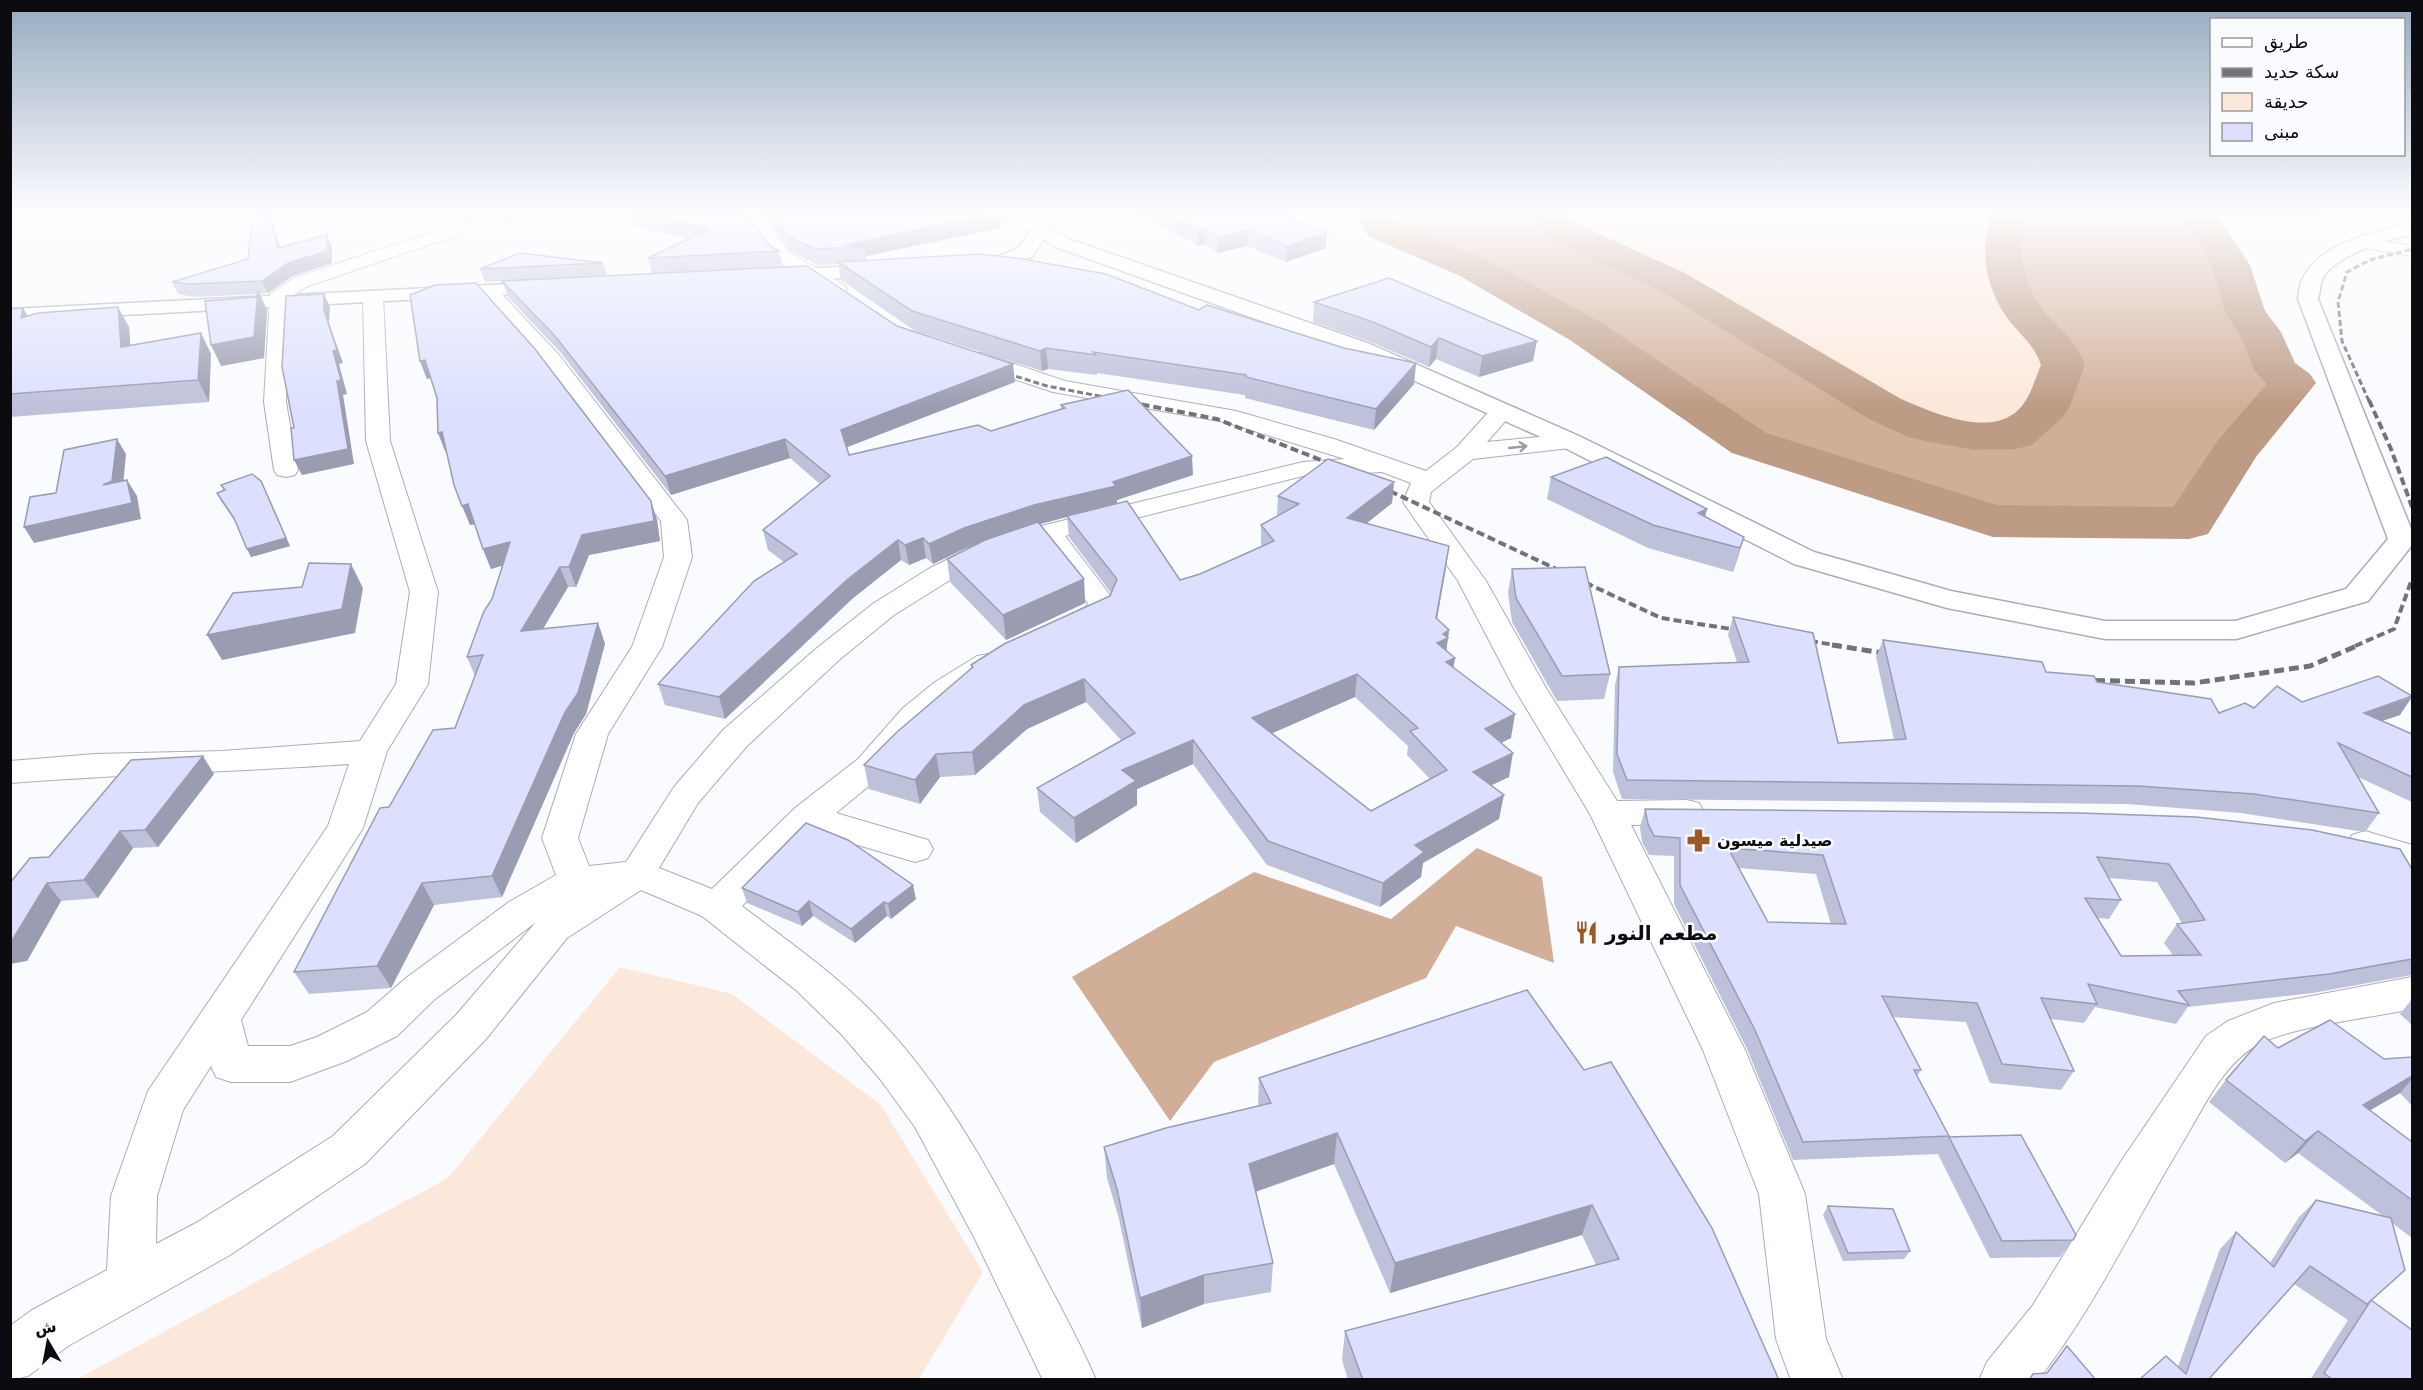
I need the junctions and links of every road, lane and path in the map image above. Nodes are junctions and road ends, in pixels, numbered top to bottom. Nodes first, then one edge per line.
1 (310, 279) edge
2 (822, 279) edge
3 (1140, 279) edge
4 (2313, 279) edge
5 (571, 287) edge
6 (488, 291) junction
7 (373, 297) junction
8 (1153, 297) edge
9 (852, 299) edge
10 (280, 302) junction
11 (10, 315) edge
12 (951, 351) edge
13 (1426, 377) junction
14 (1502, 411) junction
15 (1570, 441) junction
16 (1466, 452) junction
17 (1382, 465) junction
18 (286, 470) dead end
19 (1430, 481) junction
20 (1046, 533) junction
21 (1048, 636) edge
22 (1017, 650) edge
23 (370, 750) junction
24 (10, 772) edge
25 (1607, 813) junction
26 (1724, 813) edge
27 (807, 816) junction
28 (2329, 837) edge
29 (915, 849) dead end
30 (2412, 858) edge
31 (637, 874) junction
32 (577, 881) junction
33 (715, 906) junction
34 (2412, 993) edge
35 (220, 1019) junction
36 (131, 1283) junction
37 (10, 1358) edge
38 (1070, 1380) edge
39 (1817, 1380) edge
40 (2005, 1380) edge

1 - 10 street
2 - 9 street
3 - 13 main road
4 - 15 main road
5 - 6 main road
6 - 7 main road
6 - 32 street
7 - 10 main road
7 - 23 street
8 - 13 main road
10 - 11 main road
10 - 18 street
12 - 17 street
13 - 14 main road
14 - 15 main road
14 - 16 street
16 -> 15 street
16 - 19 street
17 - 19 street
17 - 20 street
19 - 25 street
20 - 21 street
20 - 31 street
22 - 27 street
23 - 24 street
23 - 35 street
25 - 26 street
25 - 39 street
27 - 29 street
27 - 33 street
28 - 30 street
31 - 32 street
31 - 33 street
31 - 36 street
32 - 35 street
33 - 38 street
34 - 40 street
35 - 36 street
36 - 37 street

